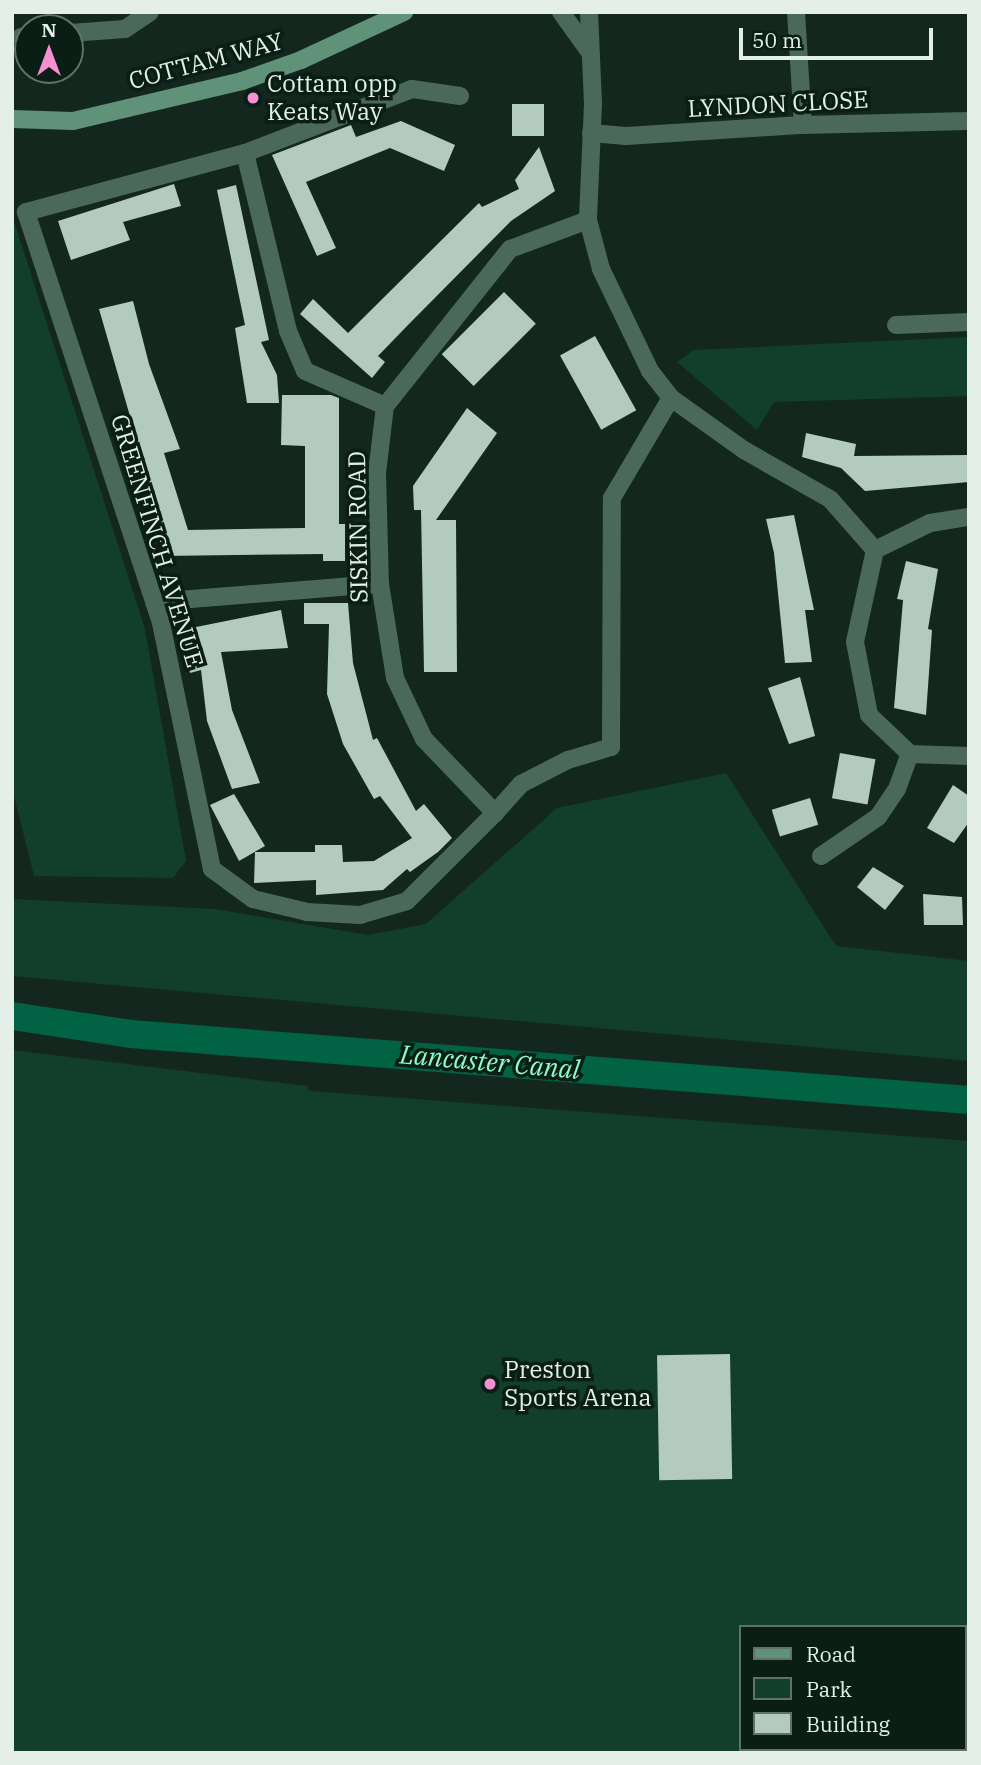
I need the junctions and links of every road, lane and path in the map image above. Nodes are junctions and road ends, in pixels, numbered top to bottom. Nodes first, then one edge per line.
1 (150, 12) edge
2 (404, 12) edge
3 (561, 12) edge
4 (589, 12) edge
5 (796, 12) edge
6 (84, 32) edge
7 (589, 51) junction
8 (460, 96) dead end
9 (12, 119) edge
10 (969, 121) edge
11 (803, 125) junction
12 (591, 133) junction
13 (245, 153) junction
14 (588, 220) junction
15 (969, 322) edge
16 (896, 325) dead end
17 (671, 398) junction
18 (385, 405) junction
19 (969, 517) edge
20 (875, 550) junction
21 (380, 584) junction
22 (154, 602) junction
23 (910, 754) junction
24 (969, 756) edge
25 (495, 813) junction
26 (821, 856) dead end

1 - 6 street
2 - 9 main road, COTTAM WAY
3 - 7 street
4 - 7 street
5 - 11 street
7 - 12 street
8 - 13 street, GREENFINCH AVENUE
10 - 11 street, LYNDON CLOSE
11 - 12 street, LYNDON CLOSE
12 - 14 street
13 - 18 street
13 - 22 street, GREENFINCH AVENUE
14 - 17 street
14 - 18 street
15 - 16 street
17 - 20 street
17 - 25 street
18 - 21 street, SISKIN ROAD
19 - 20 street
20 - 23 street
21 - 22 street
21 - 25 street, SISKIN ROAD
22 - 25 street, GREENFINCH AVENUE
23 - 24 street
23 - 26 street

